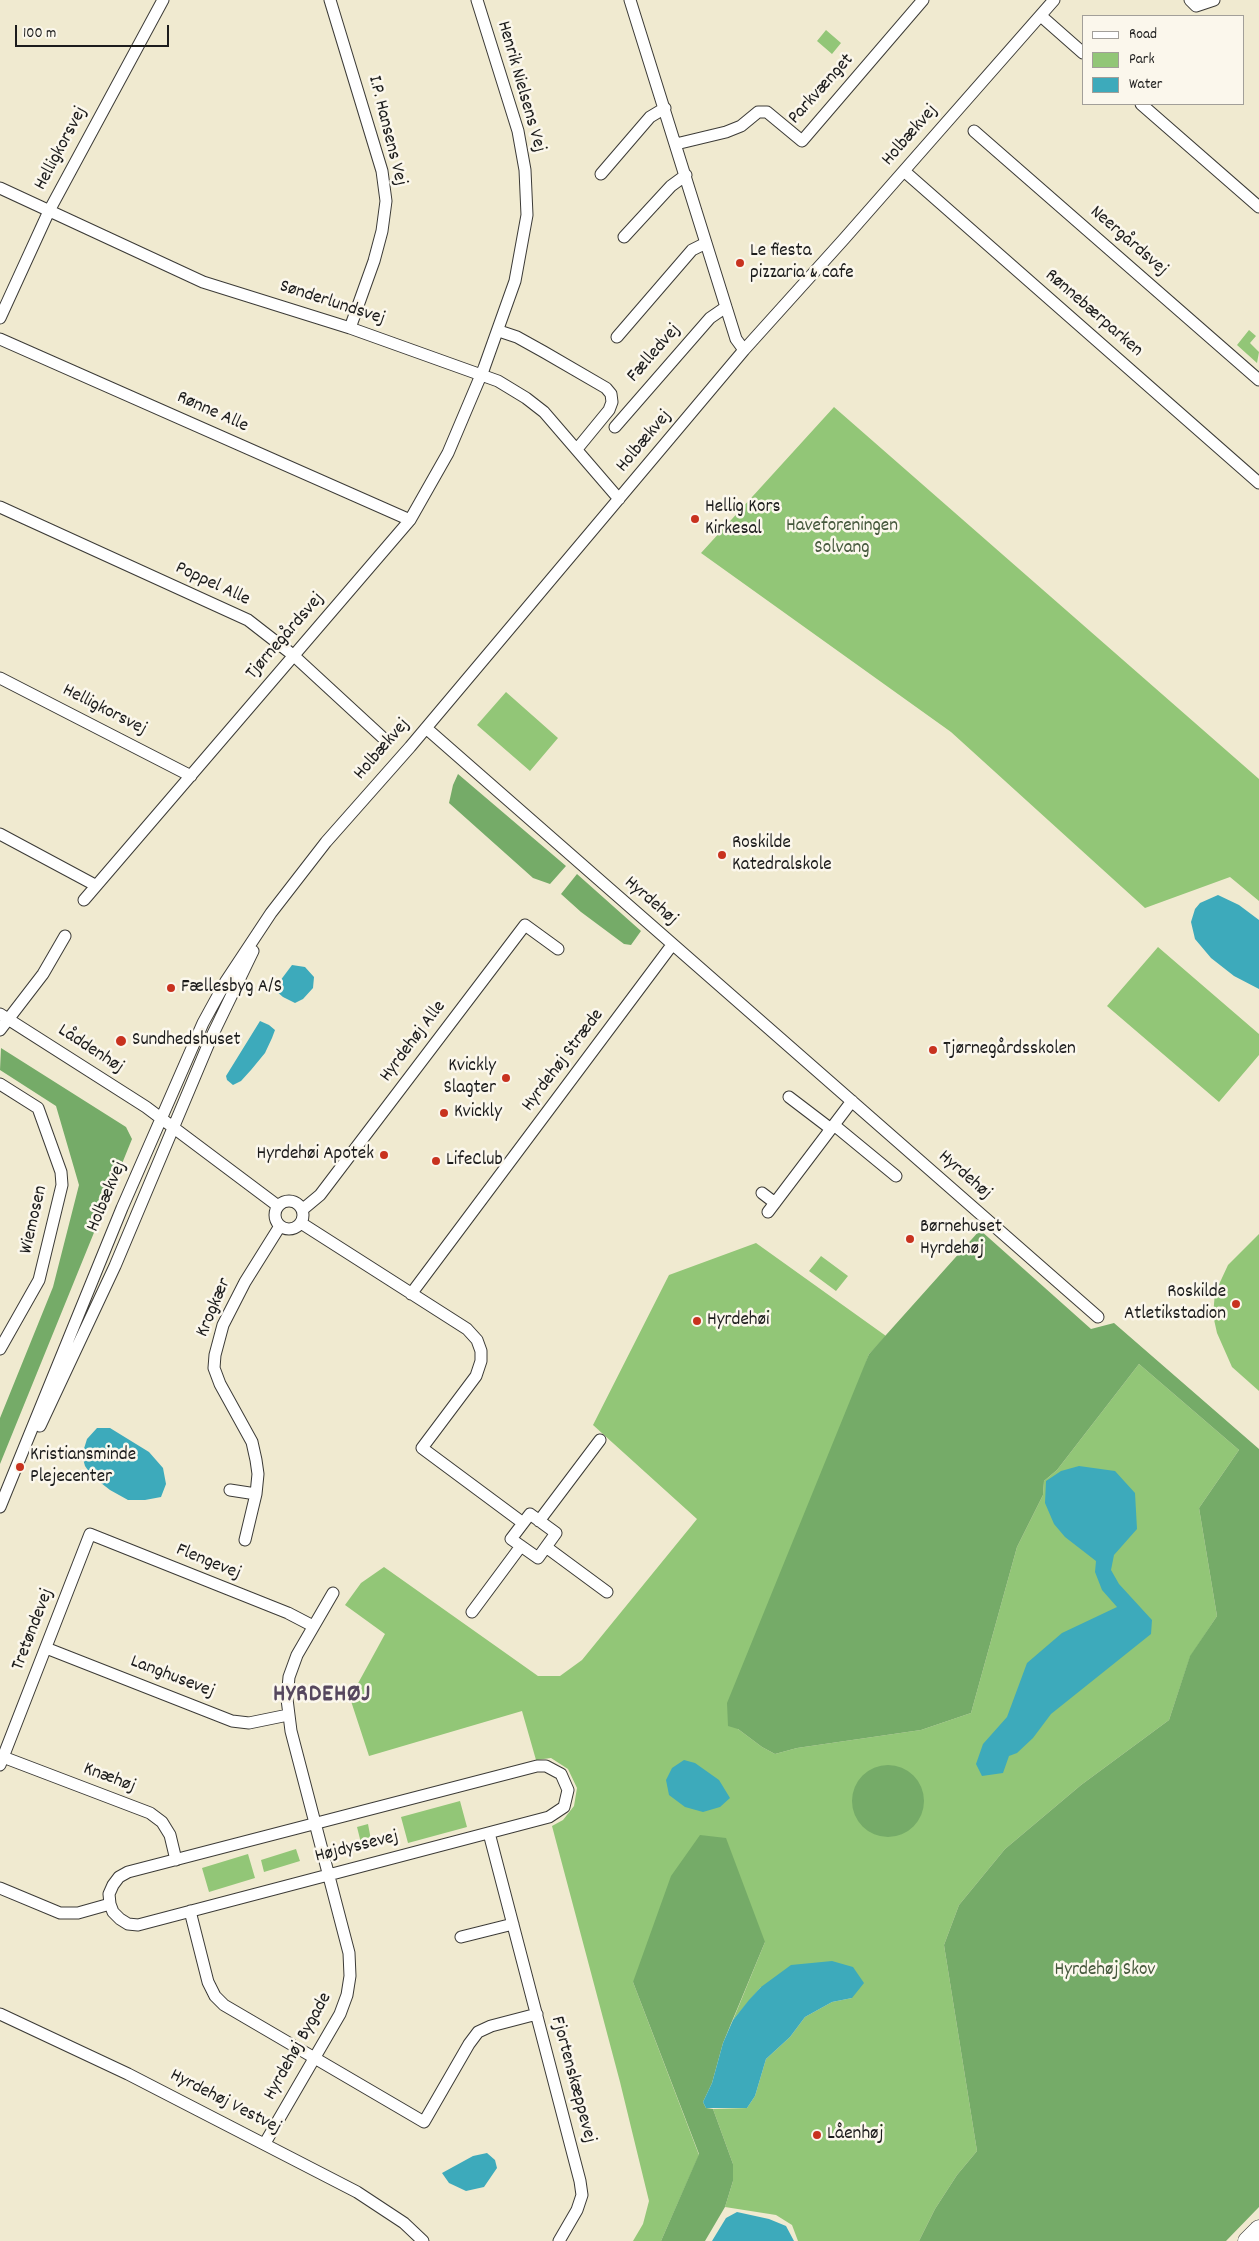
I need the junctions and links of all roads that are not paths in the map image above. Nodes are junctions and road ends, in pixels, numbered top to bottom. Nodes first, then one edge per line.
1 (163, 0) edge
2 (330, 0) edge
3 (477, 0) edge
4 (630, 0) edge
5 (923, 0) edge
6 (1054, 0) edge
7 (1190, 0) edge
8 (1214, 0) edge
9 (1040, 16) junction
10 (1082, 52) edge
11 (1142, 105) edge
12 (665, 108) junction
13 (974, 131) dead end
14 (676, 144) junction
15 (904, 171) junction
16 (602, 174) dead end
17 (686, 175) junction
18 (0, 188) edge
19 (1259, 207) edge
20 (48, 211) junction
21 (624, 237) dead end
22 (706, 243) junction
23 (726, 307) junction
24 (0, 318) edge
25 (350, 328) junction
26 (499, 331) junction
27 (617, 336) dead end
28 (0, 339) edge
29 (744, 350) junction
30 (482, 374) junction
31 (1259, 380) edge
32 (615, 428) dead end
33 (578, 449) junction
34 (1257, 478) edge
35 (619, 499) junction
36 (0, 507) edge
37 (410, 520) junction
38 (293, 655) junction
39 (0, 678) edge
40 (426, 728) junction
41 (382, 737) dead end
42 (191, 776) junction
43 (0, 834) edge
44 (96, 885) junction
45 (84, 900) dead end
46 (271, 913) junction
47 (65, 936) dead end
48 (672, 945) junction
49 (558, 949) dead end
50 (4, 1016) edge
51 (0, 1030) edge
52 (0, 1084) edge
53 (789, 1097) dead end
54 (852, 1101) junction
55 (160, 1118) junction
56 (173, 1127) junction
57 (832, 1127) junction
58 (896, 1176) dead end
59 (762, 1193) dead end
60 (776, 1203) junction
61 (278, 1206) junction
62 (302, 1210) junction
63 (768, 1212) dead end
64 (301, 1223) junction
65 (280, 1226) junction
66 (411, 1294) junction
67 (1098, 1317) dead end
68 (0, 1349) edge
69 (600, 1440) dead end
70 (230, 1490) dead end
71 (256, 1494) junction
72 (0, 1507) edge
73 (539, 1521) junction
74 (522, 1523) junction
75 (90, 1534) joint
76 (245, 1540) dead end
77 (521, 1546) junction
78 (546, 1547) junction
79 (333, 1592) dead end
80 (607, 1592) dead end
81 (472, 1612) dead end
82 (313, 1626) junction
83 (46, 1648) junction
84 (288, 1715) junction
85 (2, 1761) edge
86 (315, 1824) junction
87 (489, 1833) junction
88 (176, 1860) junction
89 (329, 1874) junction
90 (0, 1888) edge
91 (110, 1904) junction
92 (190, 1911) junction
93 (513, 1924) junction
94 (461, 1937) dead end
95 (0, 2014) edge
96 (537, 2014) junction
97 (315, 2058) junction
98 (266, 2143) junction
99 (1259, 2229) edge
100 (423, 2241) edge
101 (559, 2241) edge
102 (1248, 2241) edge

1 - 20 street, Helligkorsvej
2 - 25 street, I.P. Hansens Vej
3 - 26 street, Henrik Nielsens Vej
4 - 12 street
5 - 14 street, Parkvænget
6 - 9 street, Holbækvej
7 - 8 street
9 - 10 street
9 - 15 street, Holbækvej
11 - 19 street
12 - 14 street
12 - 16 street
13 - 31 street, Neergårdsvej
14 - 17 street
15 - 29 street, Holbækvej
15 - 34 street, Rønnebærparken
17 - 21 street
17 - 22 street
18 - 20 street, Sønderlundsvej
20 - 24 street, Helligkorsvej
20 - 25 street, Sønderlundsvej
22 - 23 street
22 - 27 street
23 - 29 street
23 - 32 street, Fælledvej
25 - 30 street, Sønderlundsvej
26 - 30 street, Henrik Nielsens Vej
26 - 33 street
28 - 37 street, Rønne Alle
29 - 35 street, Holbækvej
30 - 33 street, Sønderlundsvej
30 - 37 street, Tjørnegårdsvej
33 - 35 street, Sønderlundsvej
35 - 40 street, Holbækvej
36 - 38 street, Poppel Alle
37 - 38 street, Tjørnegårdsvej
38 - 41 street, Poppel Alle
38 - 42 street, Tjørnegårdsvej
39 - 42 street, Helligkorsvej
40 - 46 street, Holbækvej
40 - 48 street, Hyrdehøj
42 - 44 street, Tjørnegårdsvej
43 - 44 street
44 - 45 street, Tjørnegårdsvej
46 - 55 street, Holbækvej
46 - 56 street, Holbækvej
47 - 50 street
48 - 54 street, Hyrdehøj
48 - 66 street, Hyrdehøj Stræde
49 - 62 street, Hyrdehøj Alle
50 - 51 street
50 - 55 street, Låddenhøj
52 - 68 street, Wiemosen
53 - 57 street
54 - 57 street
54 - 67 street, Hyrdehøj
55 - 56 street, Låddenhøj
55 - 72 street, Holbækvej
56 - 61 street
56 - 72 street, Holbækvej
57 - 58 street
57 - 60 street
59 - 60 street
60 - 63 street
61 - 62 street
61 - 65 street
62 - 64 street
64 - 65 street
64 - 66 street
65 - 71 street, Krogkær
66 - 74 street
69 - 73 street
70 - 71 street
71 - 76 street, Krogkær
73 - 74 street
73 - 78 street
74 - 77 street
75 - 82 street, Flengevej
75 - 83 street, Tretøndevej
77 - 78 street
77 - 81 street
78 - 80 street
79 - 82 street, Hyrdehøj Bygade
82 - 84 street, Hyrdehøj Bygade
83 - 84 street, Langhusevej
83 - 85 street, Tretøndevej
84 - 86 street, Hyrdehøj Bygade
85 - 88 street, Knæhøj
86 - 87 street, Højdyssevej
86 - 88 street, Højdyssevej
86 - 89 street, Hyrdehøj Bygade
87 - 89 street, Højdyssevej
87 - 93 street, Fjortenskæppevej
88 - 91 street, Højdyssevej
89 - 92 street, Højdyssevej
89 - 97 street, Hyrdehøj Bygade
90 - 91 street
91 - 92 street, Højdyssevej
92 - 97 street
93 - 94 street
93 - 96 street, Fjortenskæppevej
95 - 98 street, Hyrdehøj Vestvej
96 - 97 street
96 - 101 street, Fjortenskæppevej
97 - 98 street, Hyrdehøj Bygade
98 - 100 street, Hyrdehøj Vestvej
99 - 102 highway

